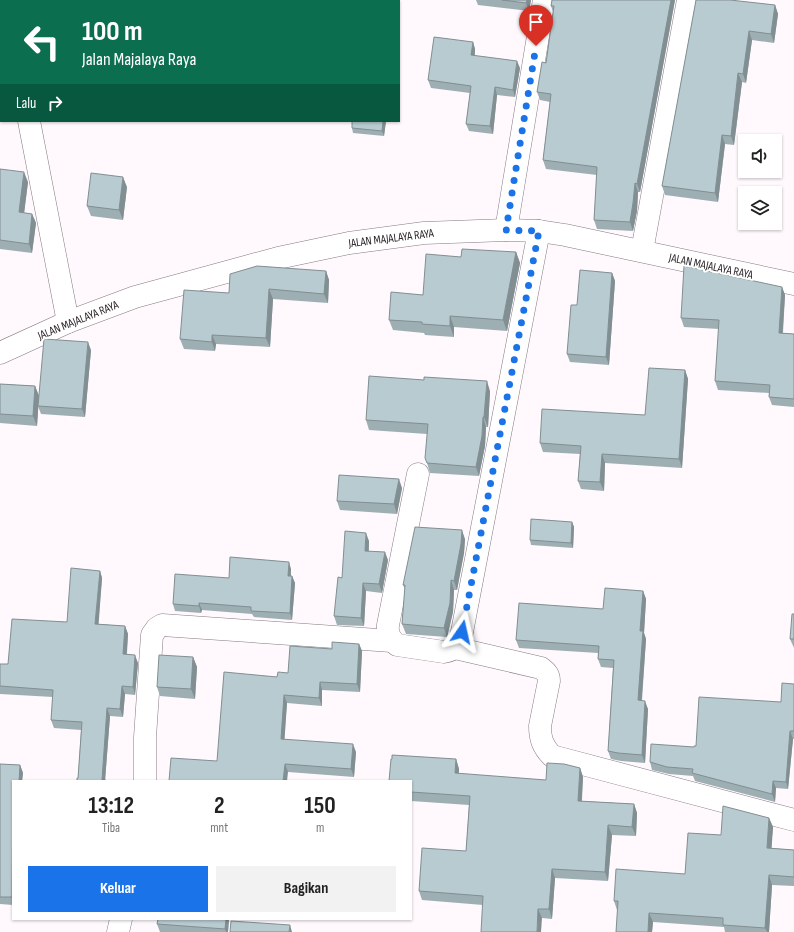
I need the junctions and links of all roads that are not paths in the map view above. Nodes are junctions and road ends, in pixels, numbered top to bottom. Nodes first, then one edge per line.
1 (544, 0) edge
2 (688, 0) edge
3 (29, 122) edge
4 (506, 230) junction
5 (539, 231) junction
6 (642, 251) junction
7 (794, 284) edge
8 (68, 322) junction
9 (0, 352) edge
10 (418, 474) dead end
11 (392, 641) junction
12 (455, 648) junction
13 (145, 780) edge
14 (794, 820) edge
15 (121, 920) edge
16 (118, 932) edge

1 - 4 street
2 - 6 street
3 - 8 street
4 - 5 street, JALAN MAJALAYA RAYA
4 - 8 street, JALAN MAJALAYA RAYA
5 - 6 street, JALAN MAJALAYA RAYA
5 - 12 street
6 - 7 street, JALAN MAJALAYA RAYA
8 - 9 street, JALAN MAJALAYA RAYA
10 - 11 street
11 - 12 street
11 - 13 street
12 - 14 street
15 - 16 street

